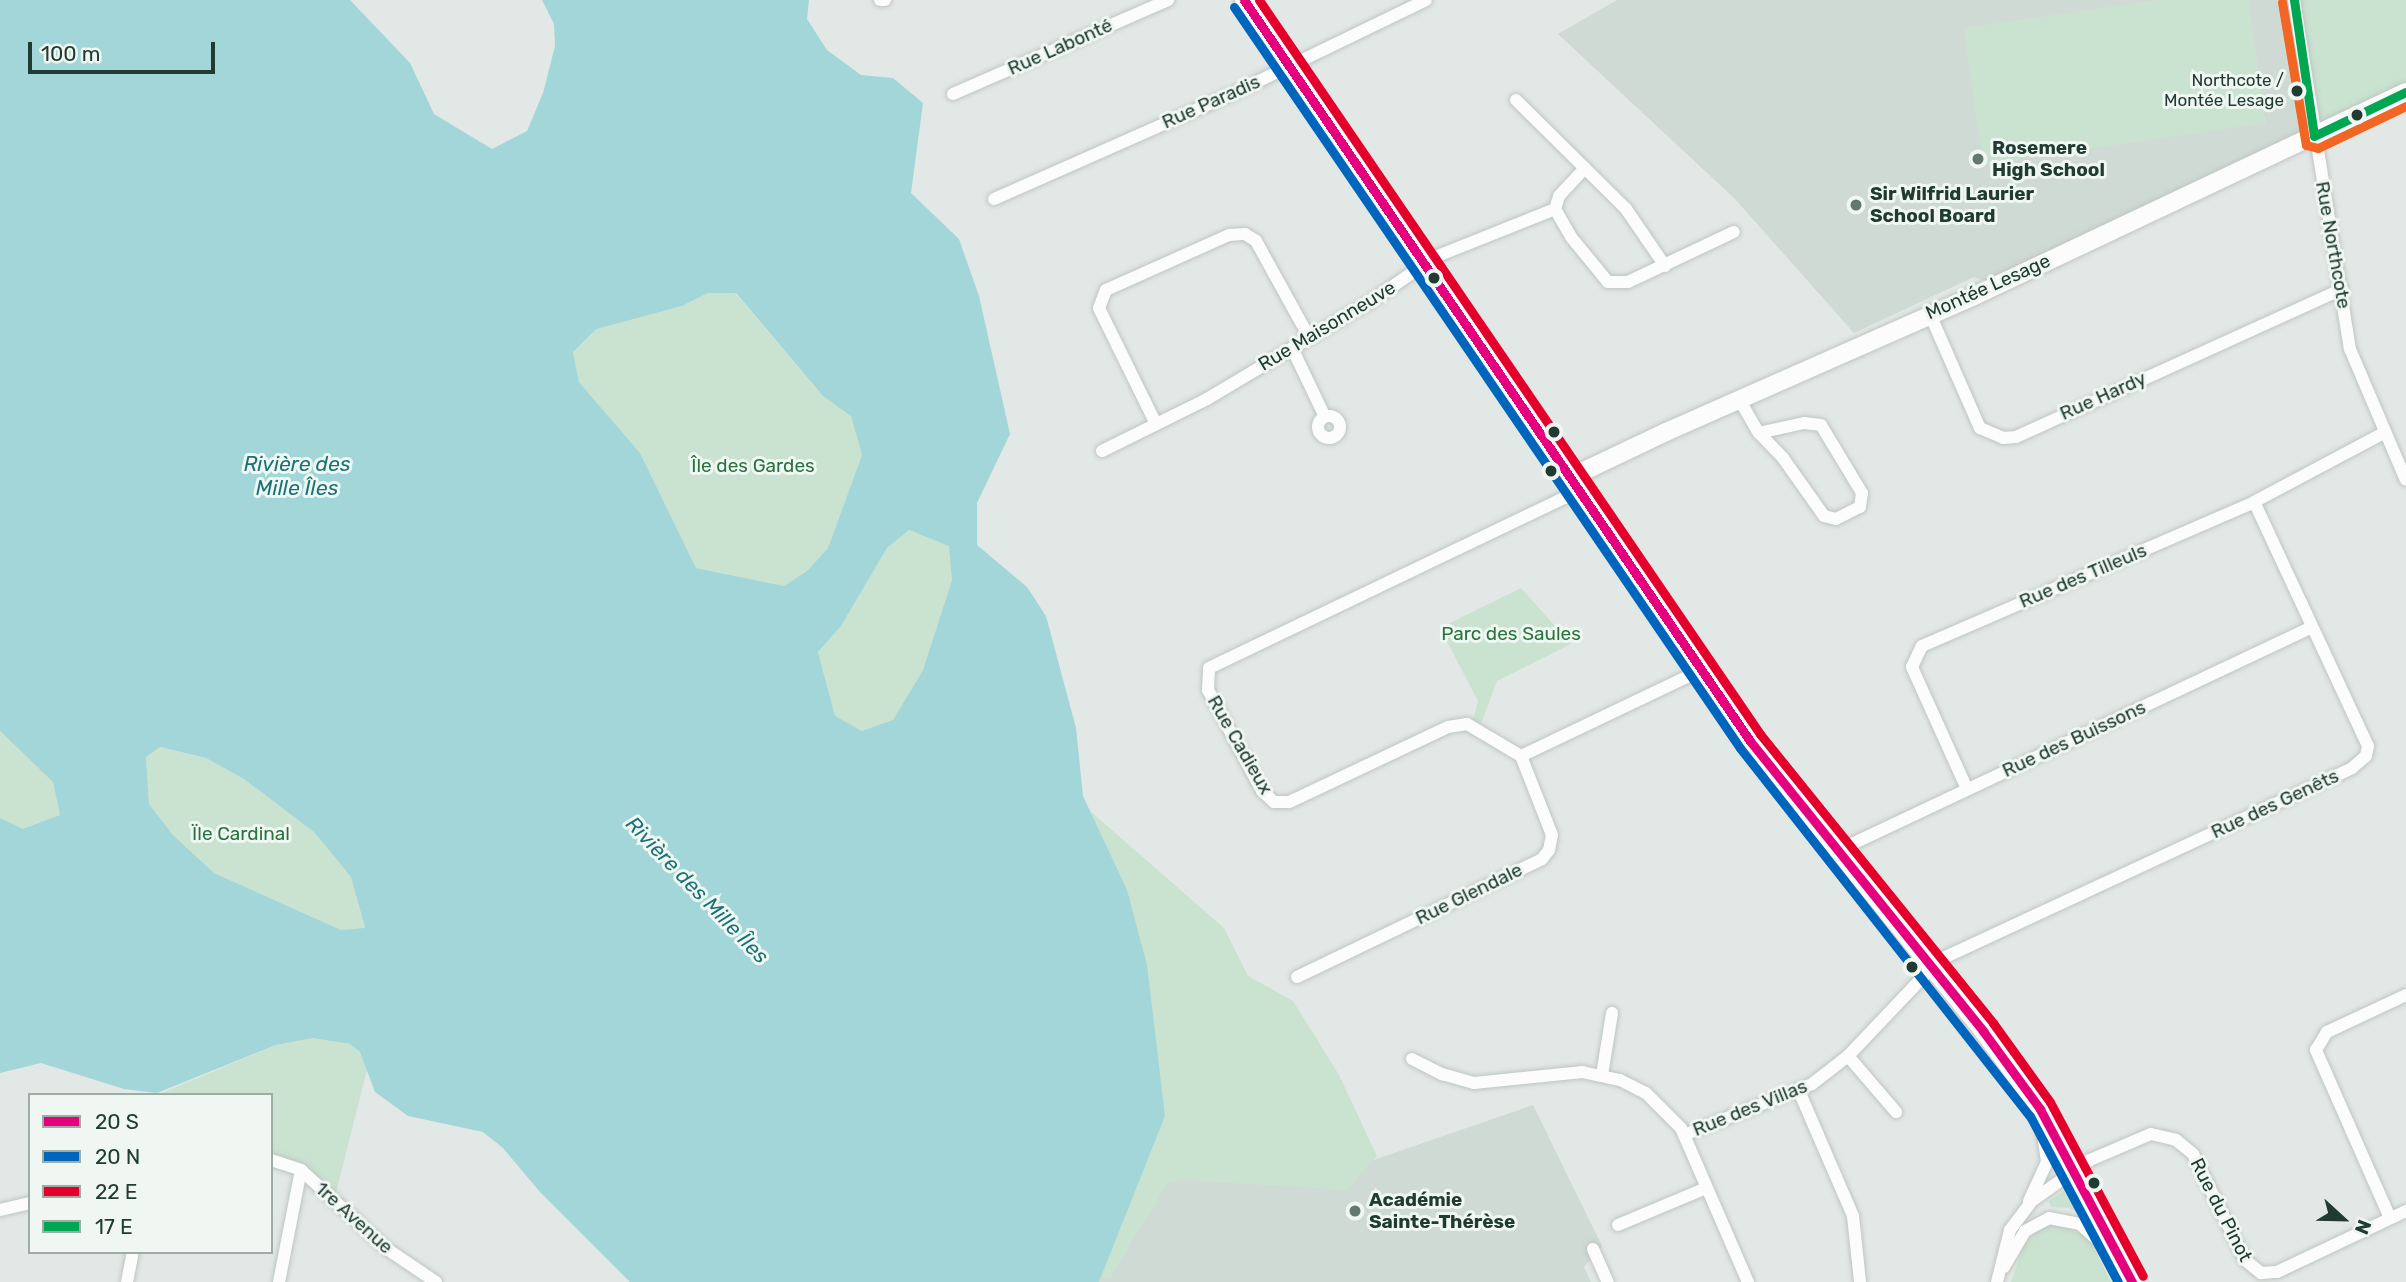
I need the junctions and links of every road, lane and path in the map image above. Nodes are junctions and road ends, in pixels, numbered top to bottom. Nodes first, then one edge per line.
1 (880, 0) edge
2 (885, 0) edge
3 (1168, 0) edge
4 (1244, 0) edge
5 (1426, 0) edge
6 (2294, 0) edge
7 (1289, 66) junction
8 (2406, 92) edge
9 (953, 94) dead end
10 (1516, 100) dead end
11 (2314, 136) junction
12 (1585, 169) junction
13 (994, 199) dead end
14 (1555, 209) junction
15 (1734, 232) dead end
16 (1422, 266) junction
17 (1665, 267) junction
18 (2342, 289) junction
19 (1929, 312) junction
20 (1309, 337) junction
21 (1292, 348) junction
22 (1738, 399) junction
23 (1325, 416) dead end
24 (1156, 424) junction
25 (1759, 433) junction
26 (2384, 433) junction
27 (1102, 451) dead end
28 (2406, 480) edge
29 (1573, 485) junction
30 (2254, 502) junction
31 (2312, 627) junction
32 (1701, 670) junction
33 (1521, 756) junction
34 (1967, 789) junction
35 (1835, 852) junction
36 (1932, 969) junction
37 (1297, 978) dead end
38 (2406, 995) edge
39 (1612, 1013) dead end
40 (1848, 1056) junction
41 (1412, 1059) dead end
42 (1602, 1075) junction
43 (1799, 1091) junction
44 (2040, 1109) junction
45 (1896, 1112) dead end
46 (1684, 1135) junction
47 (273, 1161) edge
48 (302, 1170) junction
49 (2075, 1170) junction
50 (1706, 1188) junction
51 (28, 1203) edge
52 (2026, 1207) junction
53 (0, 1210) edge
54 (2406, 1211) edge
55 (2390, 1218) junction
56 (1618, 1225) dead end
57 (1593, 1250) dead end
58 (133, 1254) edge
59 (2122, 1262) junction
60 (420, 1278) edge
61 (1997, 1281) edge
62 (127, 1282) edge
63 (279, 1282) edge
64 (436, 1282) edge
65 (1608, 1282) edge
66 (1748, 1282) edge
67 (1860, 1282) edge
68 (2132, 1282) edge

1 - 2 street
3 - 9 street, Rue Labonté
4 - 7 main road
5 - 7 street, Rue Paradis
6 - 11 street, Rue Northcote
7 - 13 street, Rue Paradis
7 - 16 main road
8 - 11 main road, Montée Lesage
10 - 12 street
11 - 18 street, Rue Northcote
11 - 19 main road, Montée Lesage
12 - 14 street
12 - 17 street
14 - 16 street, Rue Maisonneuve
14 - 17 street
15 - 17 street
16 - 20 street, Rue Maisonneuve
16 - 29 main road
18 - 19 street, Rue Hardy
18 - 26 street, Rue Northcote
19 - 22 main road, Montée Lesage
20 - 21 street, Rue Maisonneuve
20 - 24 street
21 - 23 street
21 - 24 street, Rue Maisonneuve
22 - 25 street
22 - 29 main road, Montée Lesage
24 - 27 street, Rue Maisonneuve
25 - 25 street
26 - 28 street, Rue Northcote
26 - 30 street, Rue des Tilleuls
29 - 32 main road
29 - 33 street, Rue Cadieux
30 - 31 street, Rue des Genêts
30 - 34 street, Rue des Tilleuls
31 - 34 street, Rue des Buissons
31 - 36 street, Rue des Genêts
32 - 33 street
32 - 35 main road
33 - 37 street, Rue Glendale
34 - 35 street, Rue des Buissons
35 - 36 main road
36 - 40 street, Rue des Villas
36 - 44 main road
38 - 55 street
39 - 42 street
40 - 43 street, Rue des Villas
40 - 45 street
41 - 42 street, Rue des Villas
42 - 46 street, Rue des Villas
43 - 46 street, Rue des Villas
43 - 67 street
44 - 49 main road
44 - 52 street
46 - 50 street, Rue des Villas
47 - 48 street, 1re Avenue
48 - 60 street, 1re Avenue
48 - 63 street
49 - 52 street
49 - 55 street, Rue du Pinot
49 - 59 main road
50 - 56 street
50 - 66 street, Rue des Villas
51 - 53 street
52 - 61 street
54 - 55 street, Rue du Pinot
57 - 65 street
58 - 62 street
59 - 61 street
59 - 68 main road
60 - 64 street, 1re Avenue

